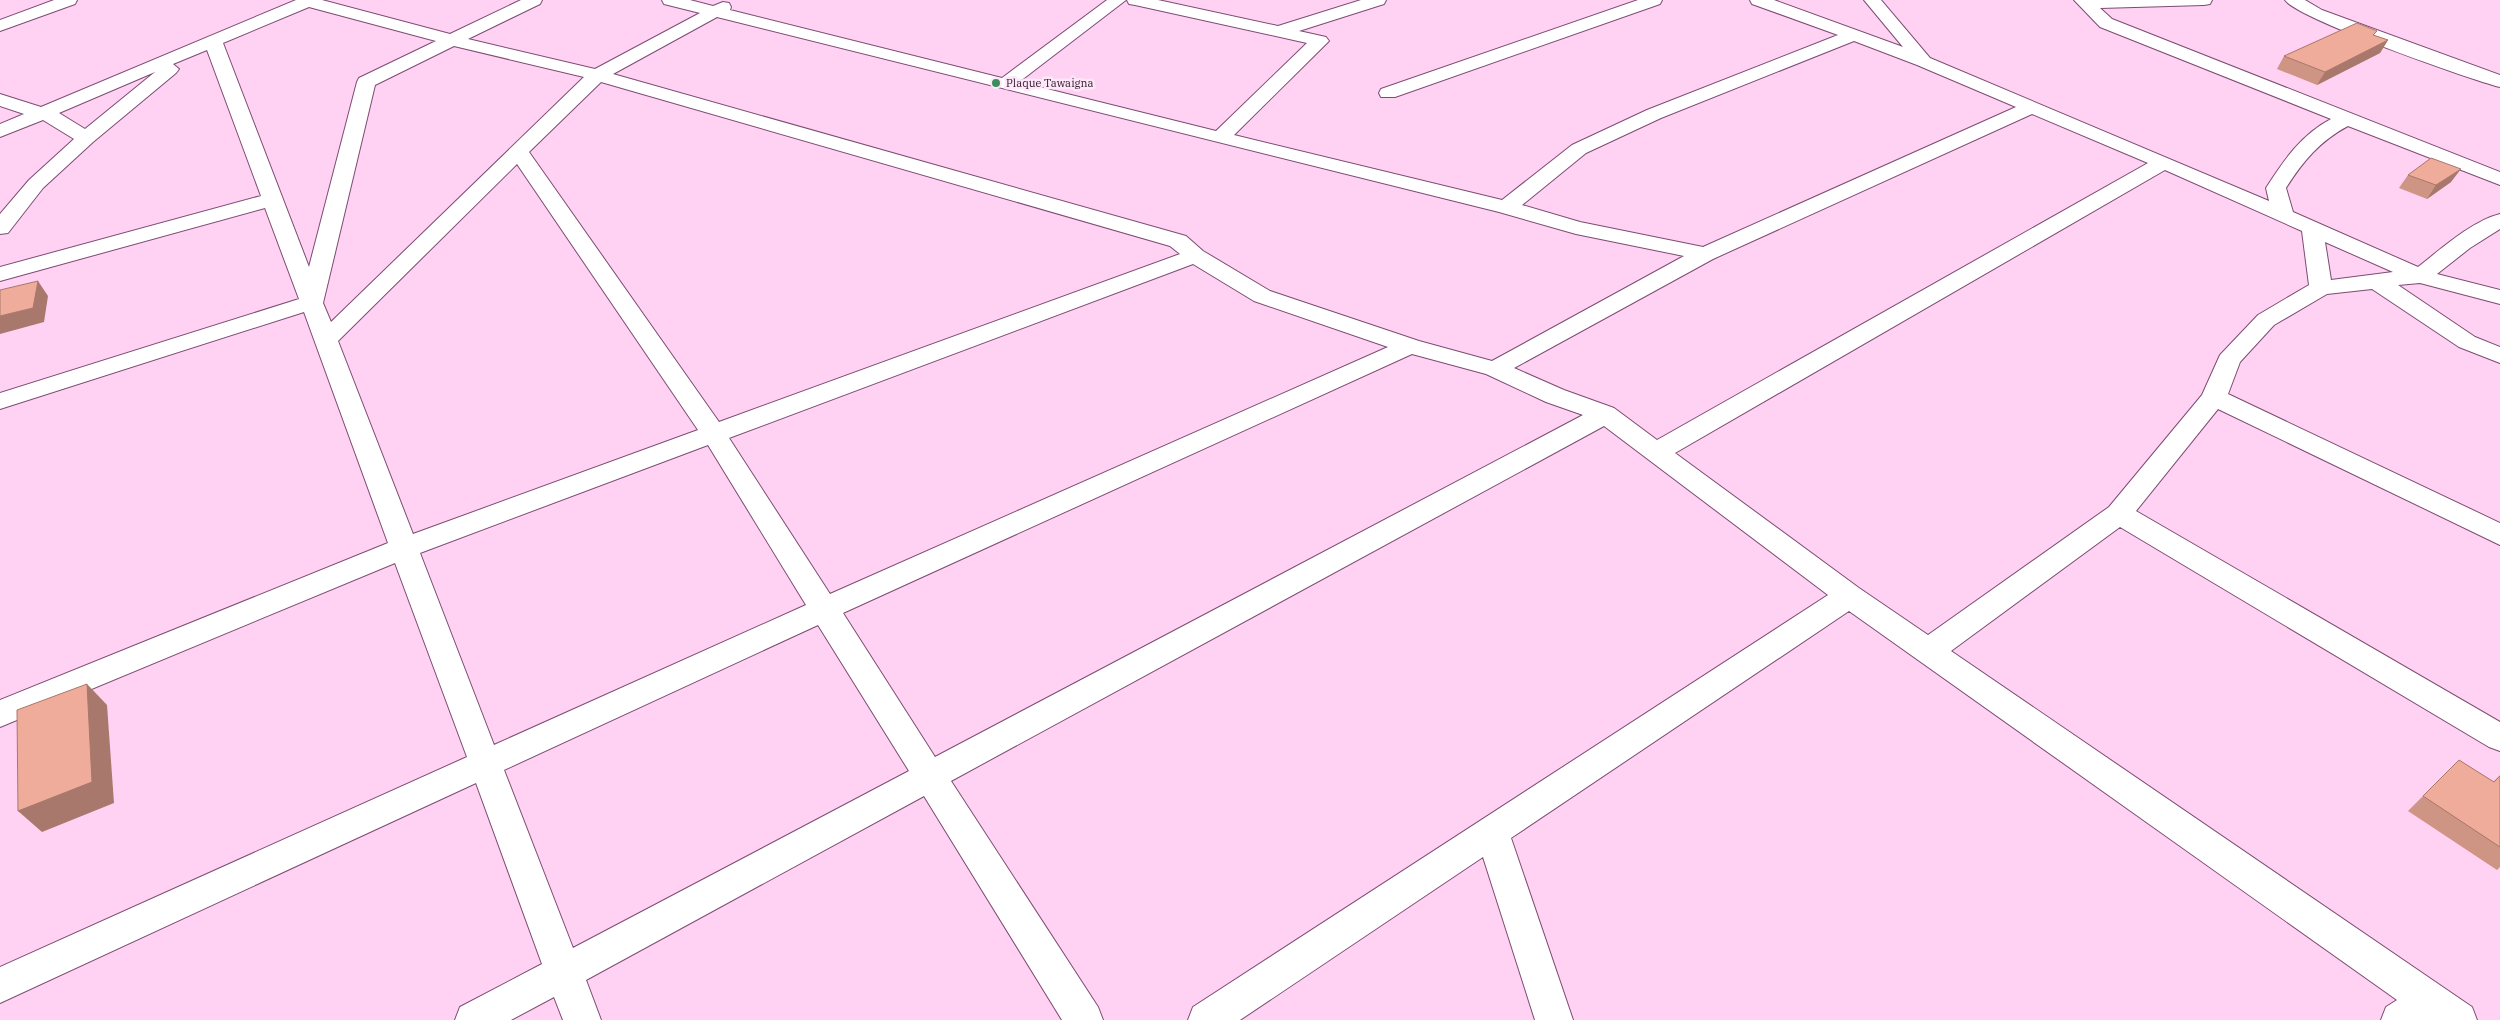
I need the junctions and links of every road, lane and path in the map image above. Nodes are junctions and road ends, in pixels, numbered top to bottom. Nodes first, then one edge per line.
1 (68, 0) edge
2 (534, 0) edge
3 (670, 0) edge
4 (735, 0) edge
5 (1118, 0) edge
6 (1135, 0) edge
7 (1378, 0) edge
8 (1654, 0) edge
9 (1758, 0) edge
10 (1872, 0) edge
11 (2204, 0) edge
12 (2293, 0) edge
13 (309, 1) edge
14 (2083, 2) edge
15 (715, 11) junction
16 (0, 26) edge
17 (1280, 32) junction
18 (1852, 36) junction
19 (451, 40) junction
20 (205, 45) junction
21 (1923, 61) junction
22 (597, 76) junction
23 (2500, 81) edge
24 (1005, 84) junction
25 (1388, 93) dead end
26 (0, 100) edge
27 (2031, 107) junction
28 (42, 113) junction
29 (2348, 118) junction
30 (0, 131) edge
31 (86, 138) junction
32 (1220, 138) junction
33 (519, 152) junction
34 (2164, 162) junction
35 (2500, 179) edge
36 (273, 199) junction
37 (1506, 206) junction
38 (2284, 216) junction
39 (2500, 220) edge
40 (0, 228) edge
41 (2312, 228) junction
42 (1705, 254) junction
43 (1195, 256) junction
44 (0, 274) edge
45 (2420, 276) junction
46 (2376, 281) junction
47 (2321, 288) junction
48 (2500, 297) edge
49 (312, 302) junction
50 (326, 340) junction
51 (1410, 346) junction
52 (2500, 356) edge
53 (1496, 369) junction
54 (2214, 397) junction
55 (0, 401) edge
56 (1605, 414) junction
57 (713, 433) junction
58 (1656, 452) junction
59 (2119, 514) junction
60 (2500, 535) edge
61 (404, 548) junction
62 (1850, 596) junction
63 (825, 609) junction
64 (1928, 651) junction
65 (0, 714) edge
66 (2500, 738) edge
67 (486, 763) junction
68 (930, 776) junction
69 (1492, 832) junction
70 (564, 972) junction
71 (0, 985) edge
72 (2429, 1013) edge
73 (474, 1020) edge
74 (582, 1020) edge
75 (1084, 1020) edge
76 (1207, 1020) edge
77 (1554, 1020) edge

1 - 16 street
2 - 19 street
3 - 15 street
4 - 15 street
5 - 24 street
6 - 17 street
7 - 17 street
8 - 25 street
9 - 18 street
10 - 21 street
11 - 14 street
12 - 23 street
13 - 19 street
13 - 20 street
14 - 29 street
15 - 22 street
15 - 24 street
17 - 32 street
18 - 21 street
18 - 37 street
19 - 22 street
19 - 49 street
20 - 28 street
20 - 31 street
20 - 36 street
21 - 27 street
22 - 33 street
22 - 43 street
24 - 32 street
26 - 28 street
27 - 34 street
27 - 42 street
28 - 30 street
28 - 31 street
29 - 35 street
29 - 38 street
31 - 40 street
32 - 37 street
33 - 50 street
33 - 57 street
34 - 38 street
34 - 58 street
36 - 44 street
36 - 49 street
37 - 42 street
38 - 41 street
39 - 45 street
41 - 45 street
41 - 47 street
42 - 53 street
43 - 51 street
43 - 57 street
45 - 46 street
45 - 48 street
46 - 47 street
46 - 52 street
47 - 54 street
49 - 50 street
49 - 55 street
50 - 61 street
51 - 53 street
51 - 63 street
53 - 56 street
54 - 59 street
54 - 60 street
56 - 58 street
56 - 68 street
57 - 61 street
57 - 63 street
58 - 62 street
59 - 64 street
59 - 66 street
61 - 65 street
61 - 67 street
62 - 64 street
62 - 69 street
63 - 67 street
63 - 68 street
64 - 72 street
67 - 70 street
67 - 71 street
68 - 70 street
68 - 75 street
69 - 76 street
69 - 77 street
70 - 73 street
70 - 74 street

